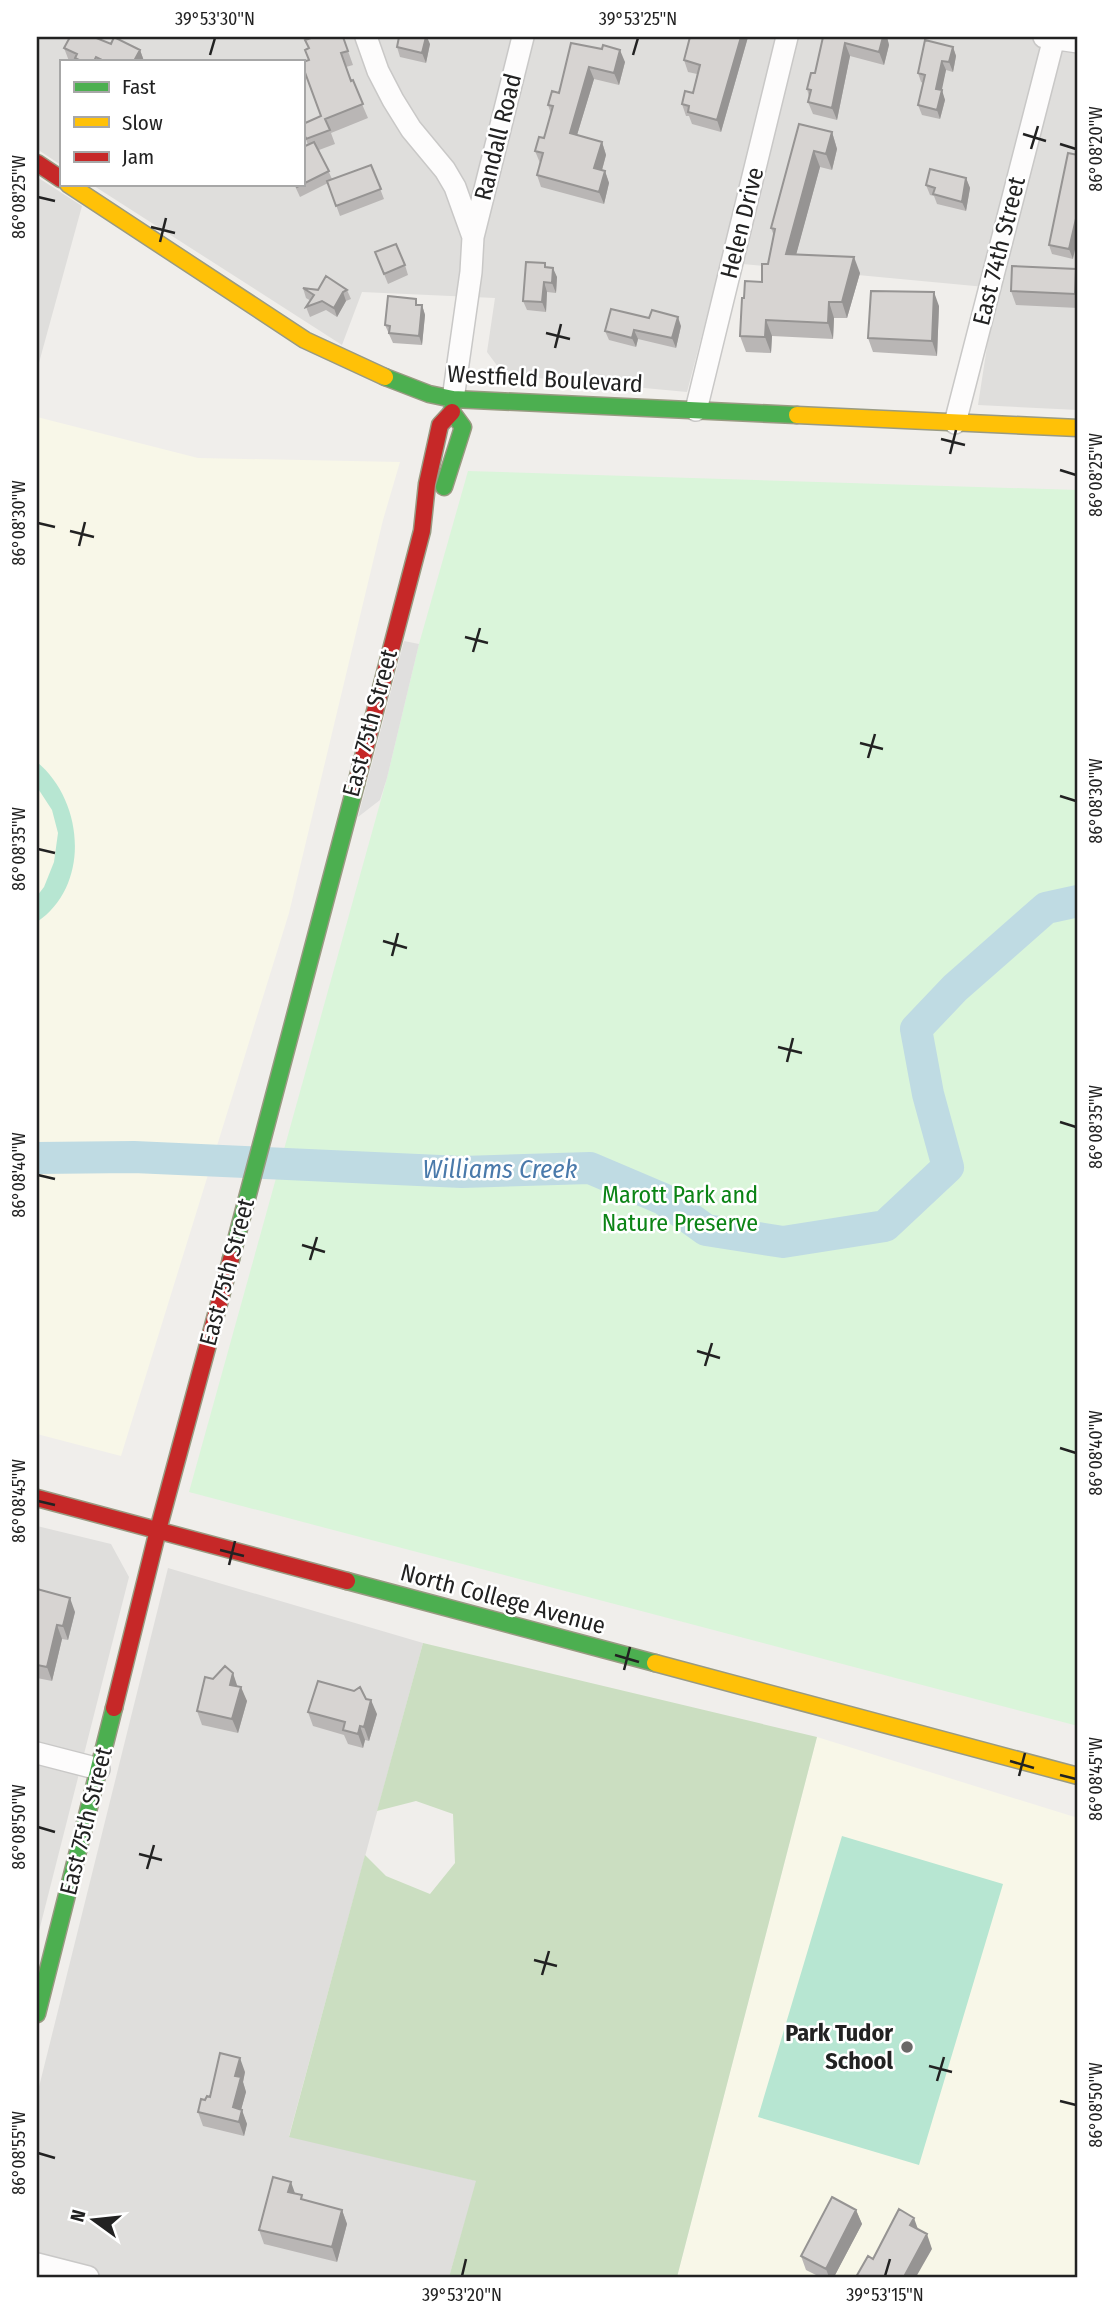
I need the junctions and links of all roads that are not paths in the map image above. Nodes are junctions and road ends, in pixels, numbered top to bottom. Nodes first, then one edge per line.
1 (366, 37) edge
2 (523, 37) edge
3 (788, 37) edge
4 (1049, 38) edge
5 (1078, 42) edge
6 (37, 163) edge
7 (60, 178) edge
8 (71, 186) edge
9 (473, 237) junction
10 (452, 405) junction
11 (696, 410) junction
12 (955, 423) junction
13 (1078, 428) edge
14 (37, 1498) edge
15 (158, 1530) junction
16 (37, 1753) edge
17 (99, 1769) junction
18 (1078, 1776) edge
19 (37, 2014) edge
20 (37, 2264) edge
21 (88, 2277) edge

1 - 9 street, East 75th Street
2 - 9 street, Randall Road
3 - 11 street, Helen Drive
4 - 5 street
4 - 12 street, East 74th Street
6 - 7 street
8 - 10 street, Westfield Boulevard
9 - 10 street, East 75th Street
10 - 11 street, Westfield Boulevard
10 - 15 street, East 75th Street
11 - 12 street, Westfield Boulevard
12 - 13 street, Westfield Boulevard
14 - 15 street, North College Avenue
15 - 17 street, East 75th Street
15 - 18 street, North College Avenue
16 - 17 street
17 - 19 street, East 75th Street
20 - 21 street

